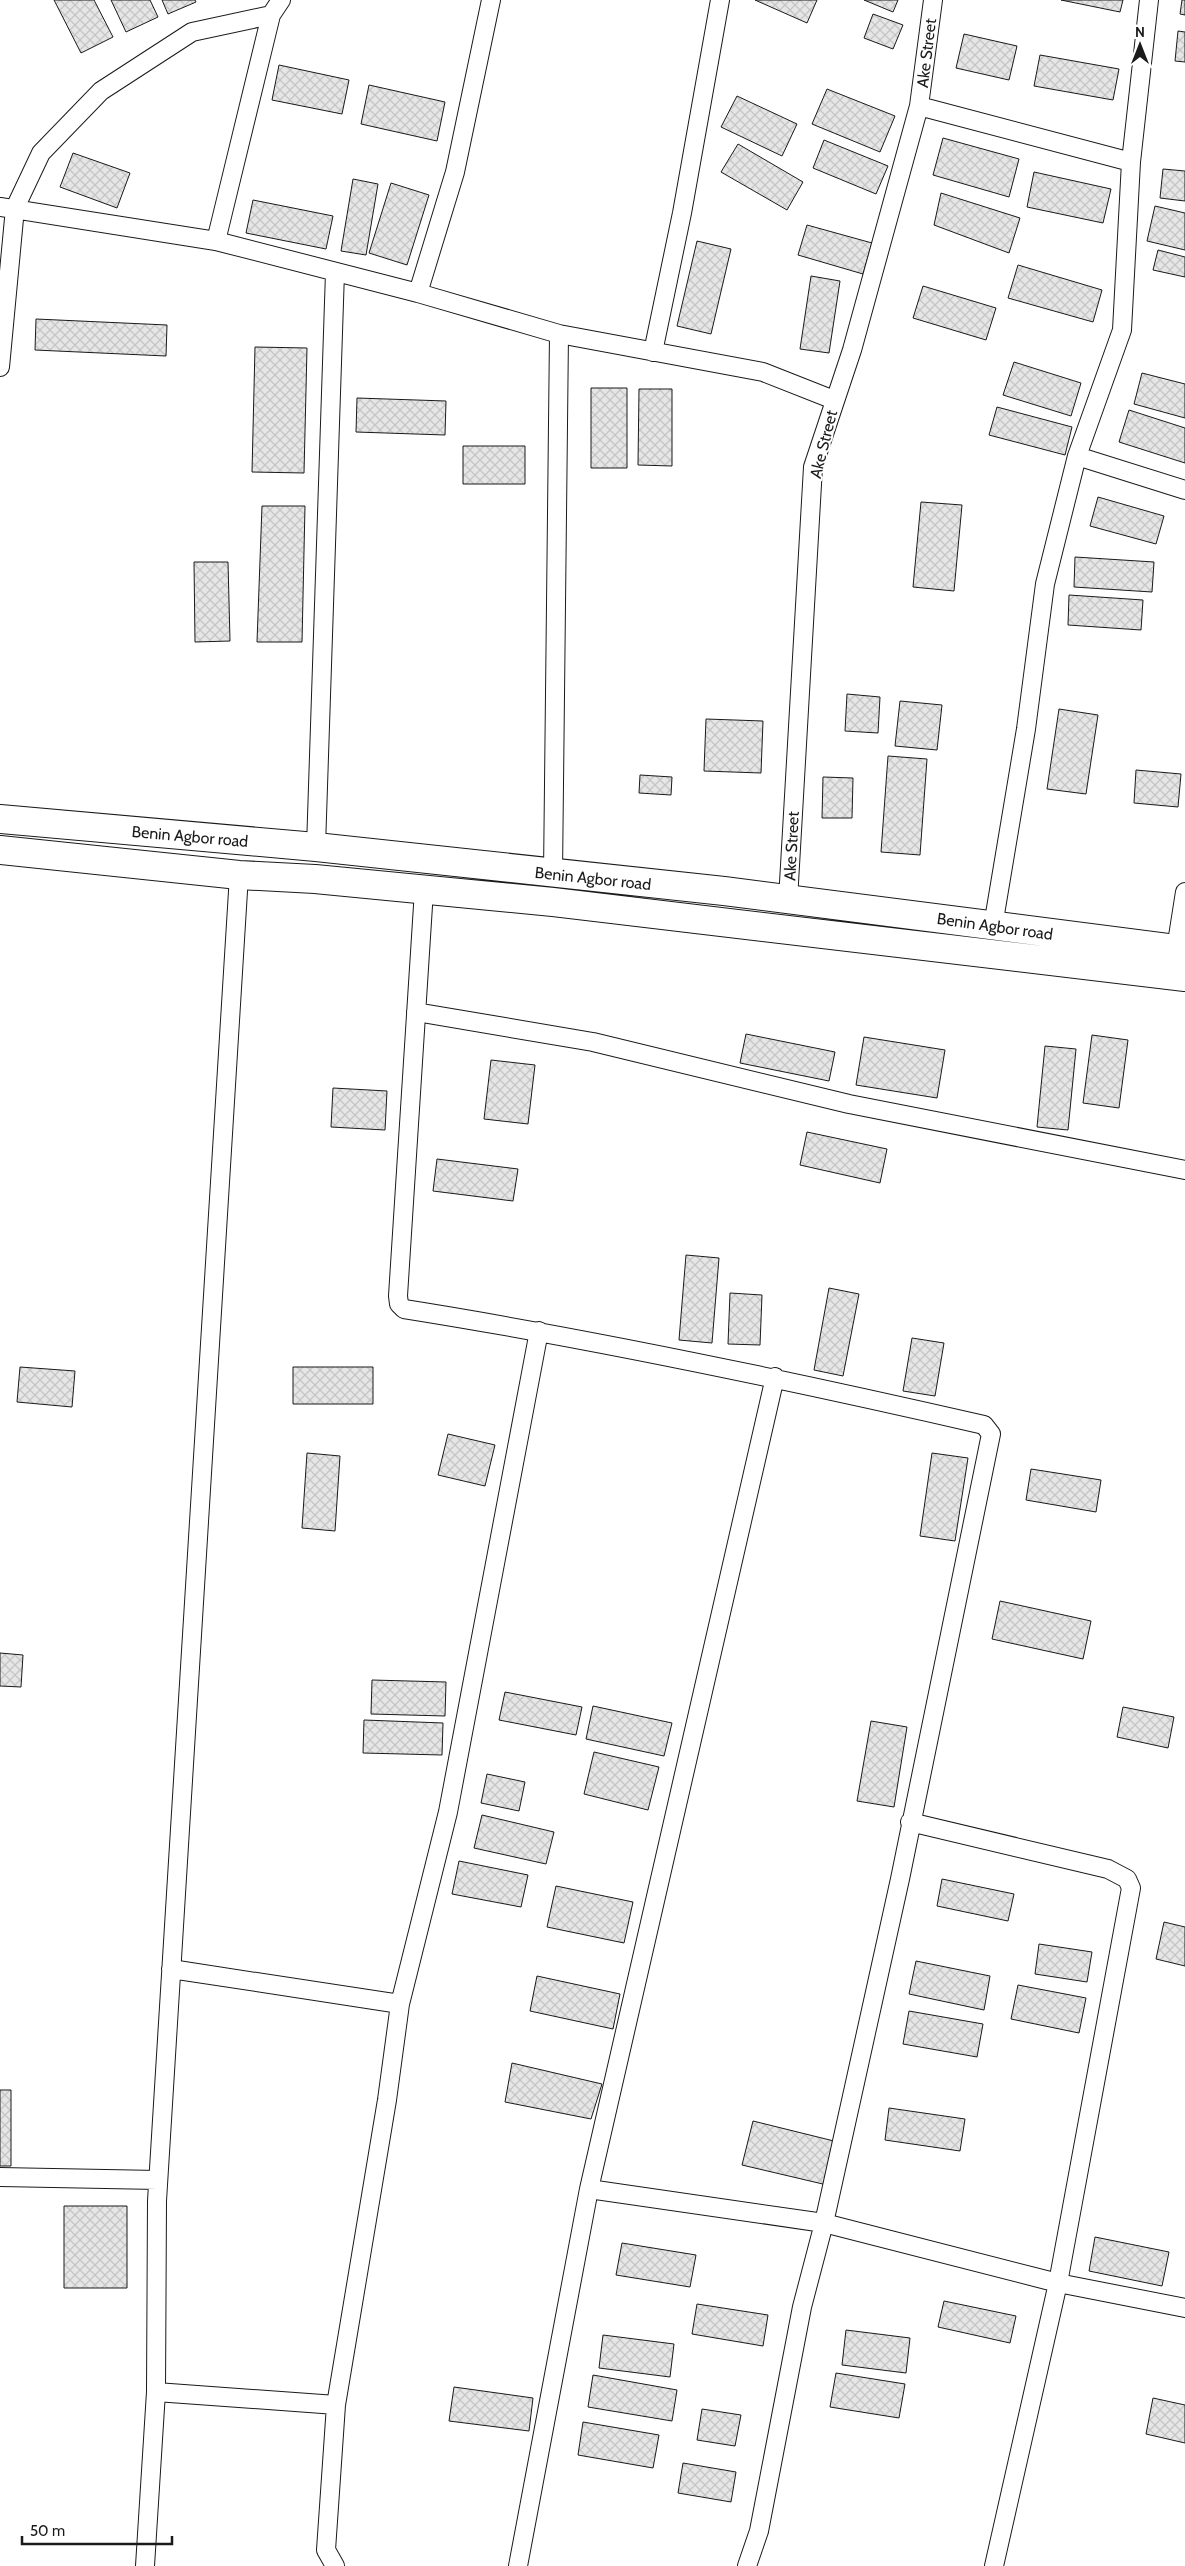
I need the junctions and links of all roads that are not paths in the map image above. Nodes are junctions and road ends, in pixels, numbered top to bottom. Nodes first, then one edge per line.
1 (281, 0) edge
2 (491, 0) edge
3 (720, 0) edge
4 (933, 0) edge
5 (1149, 0) edge
6 (271, 15) junction
7 (919, 106) junction
8 (1131, 162) junction
9 (7, 207) edge
10 (216, 241) junction
11 (334, 272) junction
12 (418, 293) junction
13 (559, 334) junction
14 (654, 352) junction
15 (0, 367) edge
16 (834, 400) junction
17 (1077, 456) junction
18 (1185, 490) edge
19 (0, 818) edge
20 (316, 847) junction
21 (0, 850) edge
22 (553, 874) junction
23 (239, 875) junction
24 (424, 890) junction
25 (1185, 892) edge
26 (788, 900) junction
27 (993, 926) junction
28 (1181, 949) edge
29 (1185, 977) edge
30 (416, 1012) junction
31 (1185, 1170) edge
32 (539, 1331) junction
33 (775, 1377) junction
34 (910, 1822) junction
35 (171, 1969) junction
36 (400, 2004) junction
37 (0, 2177) edge
38 (158, 2180) junction
39 (588, 2189) junction
40 (824, 2223) junction
41 (1058, 2283) junction
42 (1185, 2308) edge
43 (156, 2392) junction
44 (336, 2404) junction
45 (145, 2566) edge
46 (335, 2566) edge
47 (518, 2566) edge
48 (748, 2566) edge
49 (994, 2566) edge

1 - 6 street
2 - 12 street
3 - 14 street
4 - 7 street, Ake Street
5 - 8 street
6 - 9 street
6 - 10 street
7 - 8 street
7 - 16 street, Ake Street
8 - 17 street
9 - 10 street
9 - 15 street
10 - 11 street
11 - 12 street
11 - 20 street
12 - 13 street
13 - 14 street
13 - 22 street
14 - 16 street
16 - 26 street, Ake Street
17 - 18 street
17 - 27 street
19 - 20 highway, Benin Agbor road
20 - 22 highway, Benin Agbor road
21 - 23 highway, Benin Agbor road
22 - 26 highway, Benin Agbor road
23 - 24 highway, Benin Agbor road
23 - 35 street
24 - 29 highway, Benin Agbor road
24 - 30 street
25 - 28 street
26 - 27 highway, Benin Agbor road
27 - 28 highway, Benin Agbor road
30 - 31 street
30 - 32 street
32 - 33 street
32 - 36 street
33 - 34 street
33 - 39 street
34 - 40 street
34 - 41 street
35 - 36 street
35 - 38 street
36 - 44 street
37 - 38 street
38 - 43 street
39 - 40 street
39 - 47 street
40 - 41 street
40 - 48 street
41 - 42 street
41 - 49 street
43 - 44 street
43 - 45 street
44 - 46 street

